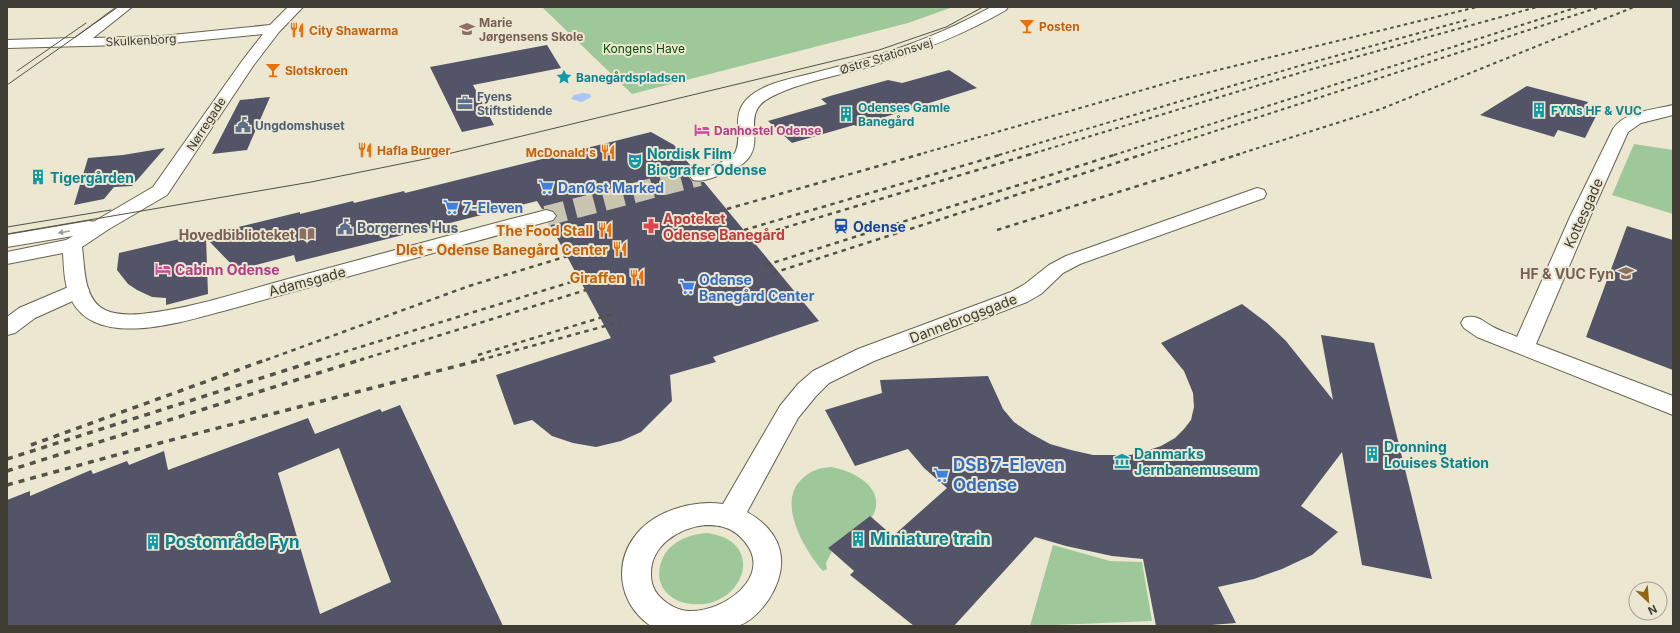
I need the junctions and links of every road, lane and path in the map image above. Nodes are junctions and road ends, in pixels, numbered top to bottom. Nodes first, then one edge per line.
1 (125, 7) edge
2 (296, 7) edge
3 (1001, 7) edge
4 (274, 28) junction
5 (77, 43) junction
6 (7, 44) edge
7 (1673, 110) edge
8 (699, 176) tunnel mouth
9 (1257, 194) dead end
10 (546, 216) tunnel mouth
11 (102, 225) junction
12 (7, 241) edge
13 (72, 245) junction
14 (7, 258) edge
15 (78, 290) junction
16 (1472, 323) dead end
17 (7, 328) edge
18 (1523, 348) junction
19 (1673, 406) edge
20 (730, 516) junction
21 (658, 621) edge
22 (704, 625) edge

1 - 5 street
2 - 4 street, Nørregade
3 - 8 street, Østre Stationsvej
4 - 5 street, Skulkenborg
4 - 11 street, Nørregade
5 - 6 street, Skulkenborg
7 - 18 street, Kottesgade
9 - 20 street, Dannebrogsgade
10 - 15 street, Adamsgade
11 -> 12 street
11 - 13 street
13 - 14 street
13 - 15 street, Adamsgade
15 - 17 street
16 - 18 street
18 - 19 street
20 - 21 street
20 - 22 street
21 - 22 street

